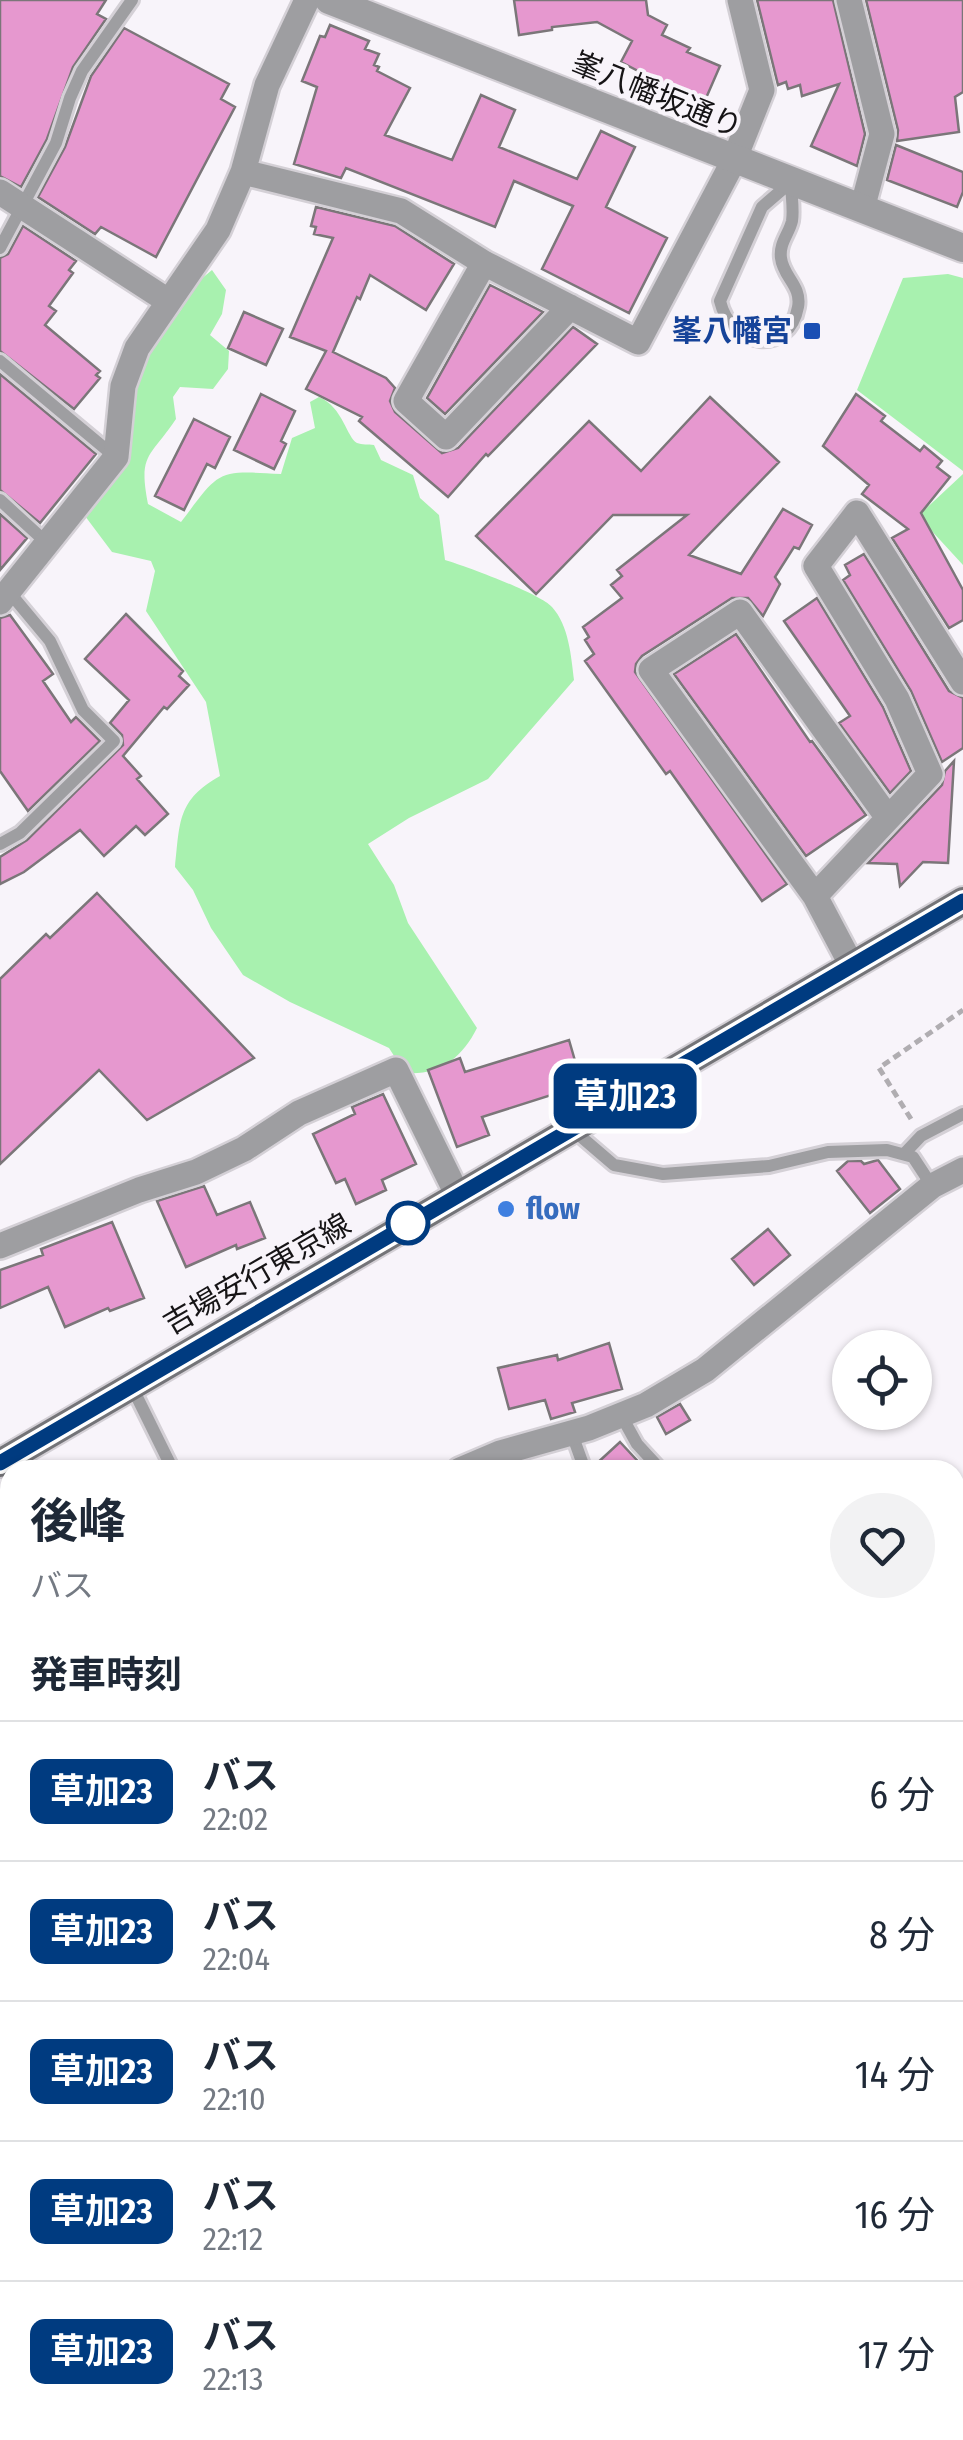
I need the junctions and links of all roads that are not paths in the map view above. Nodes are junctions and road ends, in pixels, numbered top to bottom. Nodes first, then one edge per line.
1 (132, 0) edge
2 (307, 0) edge
3 (329, 0) edge
4 (740, 0) edge
5 (848, 0) edge
6 (734, 160) junction
7 (243, 172) junction
8 (791, 182) junction
9 (12, 198) edge
10 (862, 208) junction
11 (0, 248) edge
12 (963, 248) edge
13 (484, 263) junction
14 (168, 301) junction
15 (570, 307) junction
16 (0, 361) edge
17 (116, 457) junction
18 (0, 500) edge
19 (48, 544) junction
20 (5, 598) edge
21 (963, 682) edge
22 (888, 818) junction
23 (0, 844) edge
24 (815, 896) junction
25 (963, 901) edge
26 (852, 966) junction
27 (963, 1114) edge
28 (572, 1128) junction
29 (904, 1154) junction
30 (963, 1170) edge
31 (932, 1186) junction
32 (457, 1194) junction
33 (0, 1246) edge
34 (132, 1385) junction
35 (622, 1415) junction
36 (572, 1434) junction
37 (5, 1460) edge
38 (168, 1460) edge
39 (484, 1460) edge
40 (581, 1460) edge
41 (652, 1460) edge

1 - 9 lane
2 - 7 street
3 - 6 street, 峯八幡坂通り
4 - 6 street
5 - 10 street
6 - 8 street, 峯八幡坂通り
6 - 15 street
7 - 13 street
7 - 14 street
8 - 8 lane
8 - 10 street, 峯八幡坂通り
9 - 11 lane
9 - 14 street
10 - 12 street, 峯八幡坂通り
13 - 15 street
13 - 15 street
14 - 17 street
16 - 17 lane
17 - 19 street
18 - 19 lane
19 - 20 street
20 - 23 lane
21 - 22 street
22 - 24 street
22 - 24 street
24 - 26 street
25 - 26 main road, 吉場安行東京線
26 - 28 main road, 吉場安行東京線
27 - 29 lane
28 - 29 lane
28 - 32 main road, 吉場安行東京線
29 - 31 lane
30 - 31 street
31 - 35 street
32 - 33 street
32 - 34 main road, 吉場安行東京線
34 - 37 main road, 吉場安行東京線
34 - 38 lane
35 - 36 street
35 - 41 lane
36 - 39 street
36 - 40 lane

